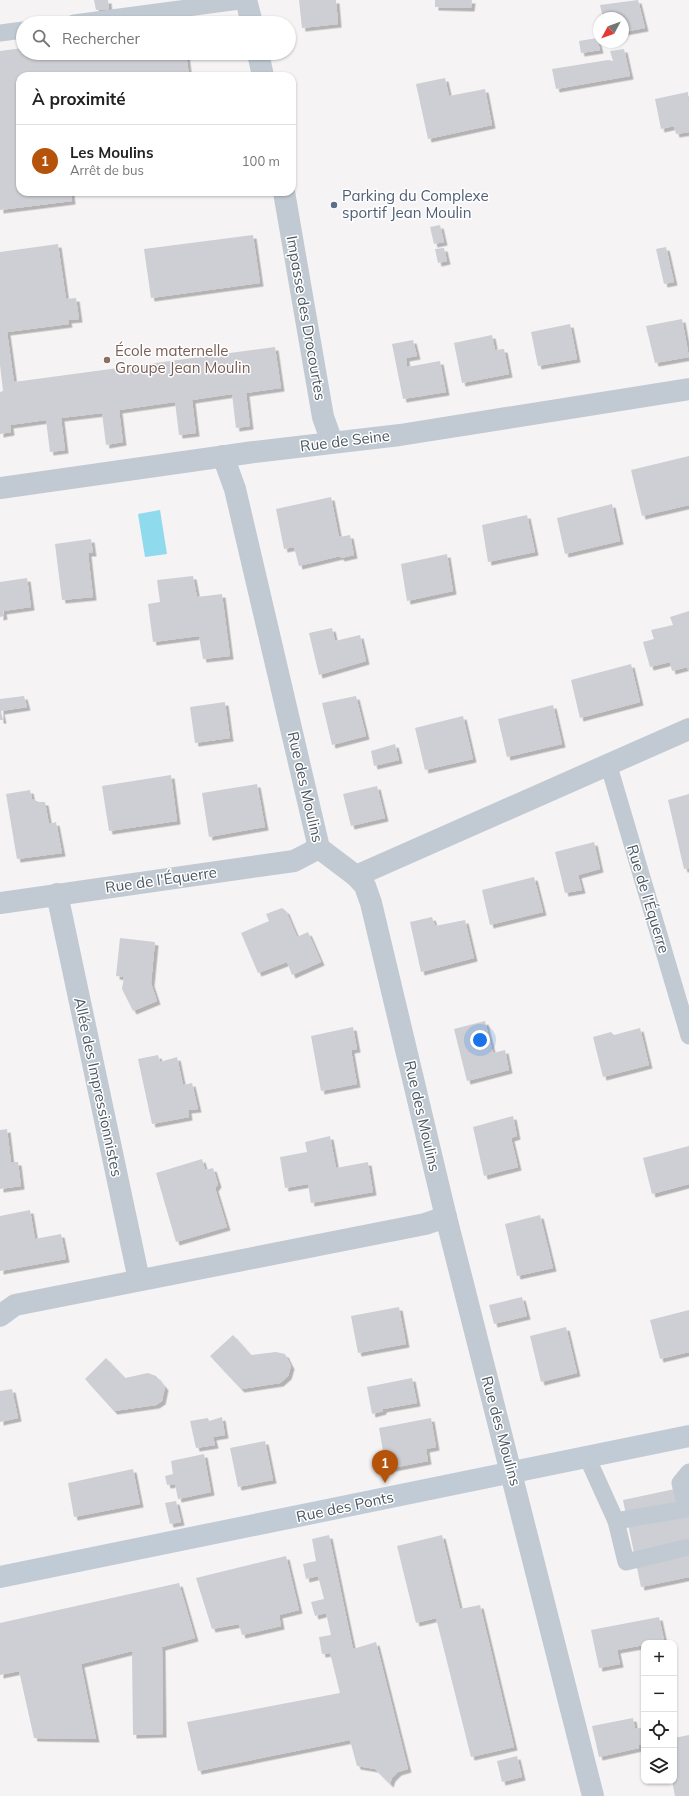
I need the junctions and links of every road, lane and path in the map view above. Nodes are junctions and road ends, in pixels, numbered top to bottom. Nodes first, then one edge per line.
1 (246, 0) edge
2 (126, 16) edge
3 (250, 16) edge
4 (16, 31) edge
5 (0, 33) edge
6 (285, 196) edge
7 (689, 389) edge
8 (332, 442) junction
9 (223, 456) junction
10 (0, 488) edge
11 (689, 729) edge
12 (608, 763) junction
13 (319, 848) junction
14 (356, 876) junction
15 (57, 894) junction
16 (0, 902) edge
17 (689, 1036) edge
18 (446, 1217) junction
19 (139, 1280) junction
20 (0, 1316) edge
21 (689, 1436) edge
22 (587, 1457) junction
23 (689, 1472) edge
24 (512, 1473) junction
25 (687, 1516) edge
26 (616, 1521) junction
27 (689, 1547) edge
28 (0, 1578) edge
29 (593, 1796) edge

1 - 2 lane
1 - 3 street
4 - 5 lane
6 - 8 street, Impasse des Drocourtes
7 - 8 street, Rue de Seine
8 - 9 street, Rue de Seine
9 - 10 street, Rue de Seine
9 - 13 street, Rue des Moulins
11 - 12 street
12 - 14 street
12 - 17 lane, Rue de l'Équerre
13 - 14 street, Rue des Moulins
13 - 15 street, Rue de l'Équerre
14 - 18 street, Rue des Moulins
15 - 16 street, Rue de l'Équerre
15 - 19 street, Allée des Impressionnistes
18 - 19 street
18 - 24 street, Rue des Moulins
19 - 20 street
21 - 22 main road, Rue des Ponts
22 - 24 main road, Rue des Ponts
22 - 26 lane
23 - 25 lane
24 - 28 main road, Rue des Ponts
24 - 29 street, Rue des Moulins
25 - 26 lane
26 - 27 lane

